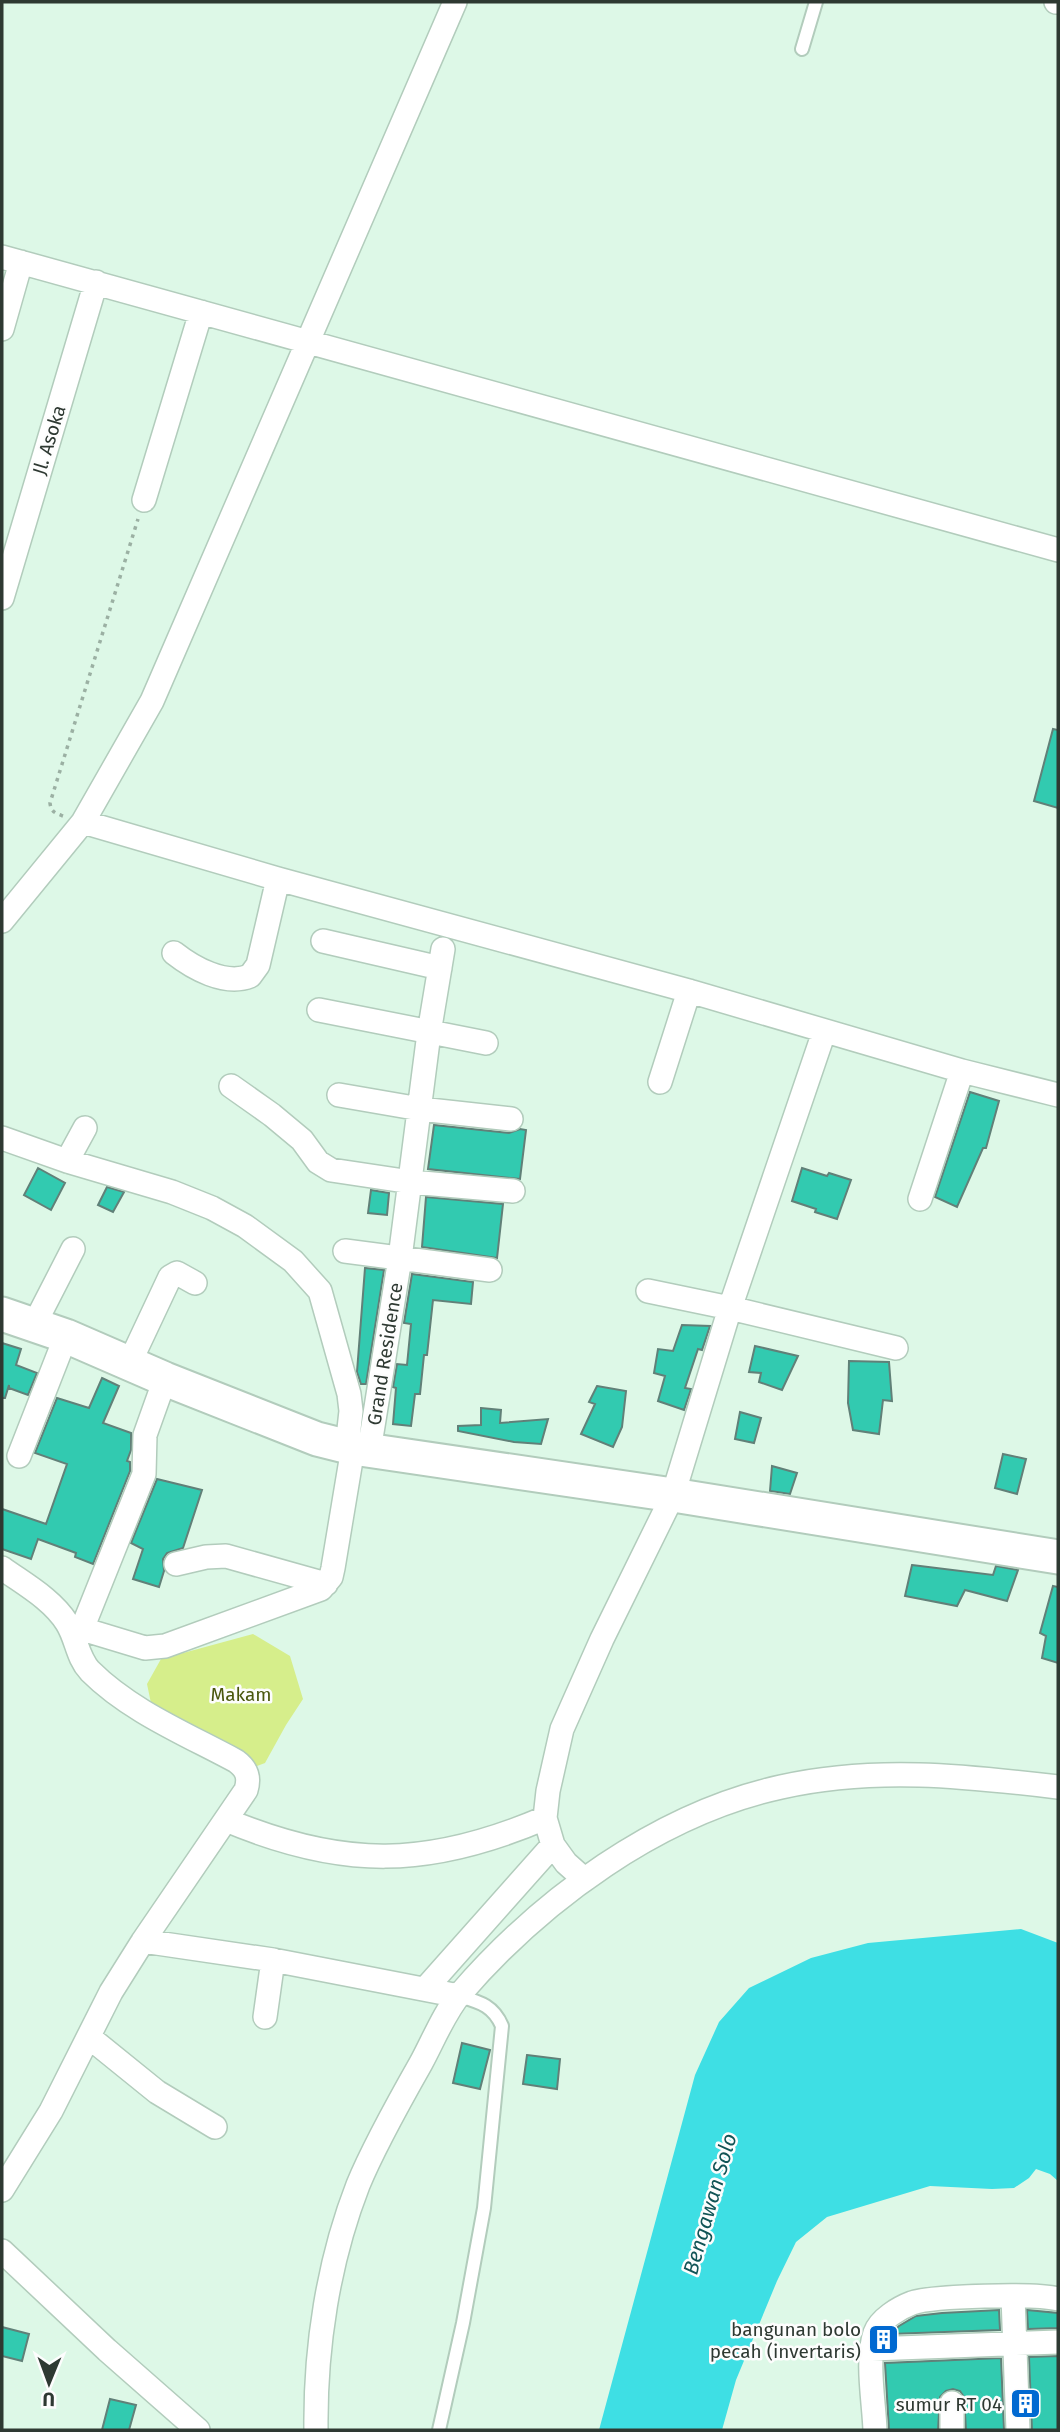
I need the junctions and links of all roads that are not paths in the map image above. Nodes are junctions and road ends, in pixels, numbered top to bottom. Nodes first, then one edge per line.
1 (455, 2) edge
2 (816, 2) edge
3 (802, 49) dead end
4 (11, 260) edge
5 (96, 282) junction
6 (201, 313) junction
7 (2, 329) edge
8 (307, 343) junction
9 (144, 500) road end
10 (1058, 551) edge
11 (2, 598) edge
12 (83, 822) junction
13 (278, 879) junction
14 (2, 921) edge
15 (323, 941) dead end
16 (174, 953) dead end
17 (689, 991) junction
18 (319, 1010) dead end
19 (824, 1032) junction
20 (429, 1033) junction
21 (486, 1043) dead end
22 (962, 1071) junction
23 (660, 1082) dead end
24 (231, 1086) dead end
25 (338, 1095) dead end
26 (1058, 1095) edge
27 (420, 1110) junction
28 (511, 1119) dead end
29 (85, 1128) dead end
30 (2, 1138) edge
31 (67, 1161) junction
32 (411, 1182) junction
33 (513, 1191) dead end
34 (920, 1199) dead end
35 (72, 1250) dead end
36 (345, 1251) dead end
37 (400, 1258) junction
38 (490, 1270) dead end
39 (195, 1283) dead end
40 (649, 1291) dead end
41 (730, 1308) junction
42 (2, 1314) edge
43 (35, 1323) junction
44 (66, 1336) junction
45 (896, 1348) dead end
46 (130, 1362) junction
47 (165, 1378) junction
48 (356, 1448) junction
49 (19, 1456) dead end
50 (673, 1494) junction
51 (1058, 1557) edge
52 (176, 1564) dead end
53 (2, 1568) edge
54 (326, 1584) junction
55 (75, 1627) junction
56 (1058, 1787) edge
57 (545, 1818) junction
58 (226, 1820) junction
59 (553, 1845) junction
60 (584, 1879) junction
61 (143, 1941) junction
62 (273, 1960) junction
63 (426, 1988) junction
64 (458, 1996) junction
65 (265, 2017) dead end
66 (89, 2037) junction
67 (215, 2127) dead end
68 (2, 2190) edge
69 (2, 2251) edge
70 (1013, 2297) junction
71 (1058, 2299) edge
72 (1058, 2342) edge
73 (1015, 2345) junction
74 (872, 2349) junction
75 (952, 2403) dead end
76 (198, 2430) edge
77 (316, 2430) edge
78 (439, 2430) edge
79 (875, 2430) edge
80 (952, 2430) edge
81 (1018, 2430) edge

1 - 8 street
2 - 3 lane
4 - 5 street
4 - 7 street
5 - 6 street
5 - 11 street, Jl. Asoka
6 - 8 street
6 - 9 street
8 - 10 street
8 - 12 street
12 - 13 street
12 - 14 street
13 - 16 street
13 - 17 street
15 - 20 street, Grand Residence
17 - 19 street
17 - 23 street
18 - 20 street
19 - 22 street
19 - 41 street
20 - 21 street
20 - 27 street, Grand Residence
22 - 26 street
22 - 34 street
24 - 32 street
25 - 27 street
27 - 28 street
27 - 32 street, Grand Residence
29 - 31 street
30 - 31 street
31 - 48 street
32 - 33 street
32 - 37 street, Grand Residence
35 - 43 street
36 - 37 street, Grand Residence
37 - 38 street, Grand Residence
37 - 48 street, Grand Residence
39 - 46 street
40 - 41 street
41 - 45 street
41 - 50 street
42 - 43 street
43 - 44 street
44 - 46 street
44 - 49 street
46 - 47 street
47 - 48 street
47 - 55 street
48 - 50 street
48 - 54 street
50 - 51 street
50 - 57 street
52 - 54 street
53 - 55 street
54 - 55 street
55 - 58 street
56 - 60 street
57 - 58 street
57 - 59 street
58 - 61 street
59 - 60 street
59 - 63 street
60 - 64 street
61 - 62 street
61 - 66 street
62 - 63 street
62 - 65 street
63 - 64 street
64 - 77 street
64 - 78 lane
66 - 67 street
66 - 68 street
69 - 76 street
70 - 71 street
70 - 73 street
70 - 74 street
72 - 73 street
73 - 74 street
73 - 81 street
74 - 79 street
75 - 80 street

